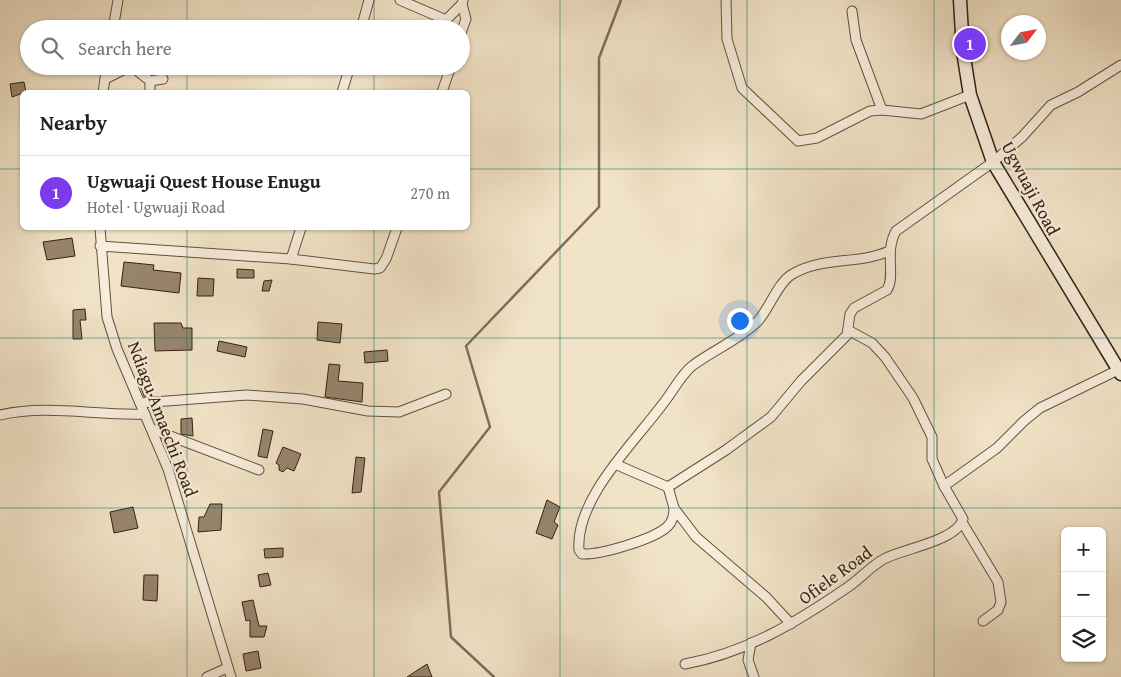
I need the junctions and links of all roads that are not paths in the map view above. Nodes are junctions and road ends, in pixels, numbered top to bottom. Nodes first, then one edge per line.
1 (118, 0) edge
2 (369, 0) edge
3 (400, 0) edge
4 (726, 0) edge
5 (960, 0) edge
6 (463, 2) edge
7 (852, 10) dead end
8 (115, 20) edge
9 (363, 20) edge
10 (466, 20) edge
11 (1121, 65) edge
12 (106, 75) edge
13 (113, 75) edge
14 (142, 75) edge
15 (347, 75) edge
16 (448, 75) edge
17 (105, 79) junction
18 (163, 79) dead end
19 (150, 81) junction
20 (103, 90) edge
21 (150, 90) edge
22 (343, 90) edge
23 (443, 90) edge
24 (970, 95) junction
25 (882, 110) junction
26 (993, 162) junction
27 (100, 230) edge
28 (300, 230) edge
29 (396, 230) edge
30 (100, 246) junction
31 (889, 251) junction
32 (291, 260) junction
33 (848, 330) junction
34 (1120, 372) edge
35 (446, 394) dead end
36 (140, 403) junction
37 (145, 414) junction
38 (0, 415) edge
39 (152, 429) junction
40 (615, 464) junction
41 (259, 470) dead end
42 (944, 486) junction
43 (668, 487) junction
44 (674, 508) junction
45 (962, 522) junction
46 (983, 621) dead end
47 (791, 624) junction
48 (752, 644) junction
49 (684, 664) dead end
50 (229, 673) edge
51 (207, 677) edge
52 (754, 677) edge

1 - 8 street
2 - 9 street
3 - 6 street
4 - 25 street
5 - 24 main road, Ugwuaji Road
6 - 10 street
7 - 25 street
11 - 26 street
12 - 17 street
13 - 17 street
14 - 19 street
15 - 22 street
16 - 23 street
17 - 20 street
18 - 19 street
19 - 21 street
24 - 25 street
24 - 26 main road, Ugwuaji Road
26 - 31 street
26 - 34 main road, Ugwuaji Road
27 - 30 street, Ndiagu Amaechi Road
28 - 32 street
29 - 32 street
30 - 32 street
30 - 36 street, Ndiagu Amaechi Road
31 - 33 street
31 - 40 street
33 - 42 street
33 - 43 street
34 - 42 street
35 - 36 street
36 - 37 street, Ndiagu Amaechi Road
37 - 38 street
37 - 39 street, Ndiagu Amaechi Road
39 - 41 street
39 - 50 street, Ndiagu Amaechi Road
40 - 43 street
40 - 44 street
42 - 45 street
43 - 44 street
44 - 47 street
45 - 46 street
45 - 47 street, Ofiele Road
47 - 48 street, Ofiele Road
48 - 49 street, Ofiele Road
48 - 52 street
50 - 51 street

